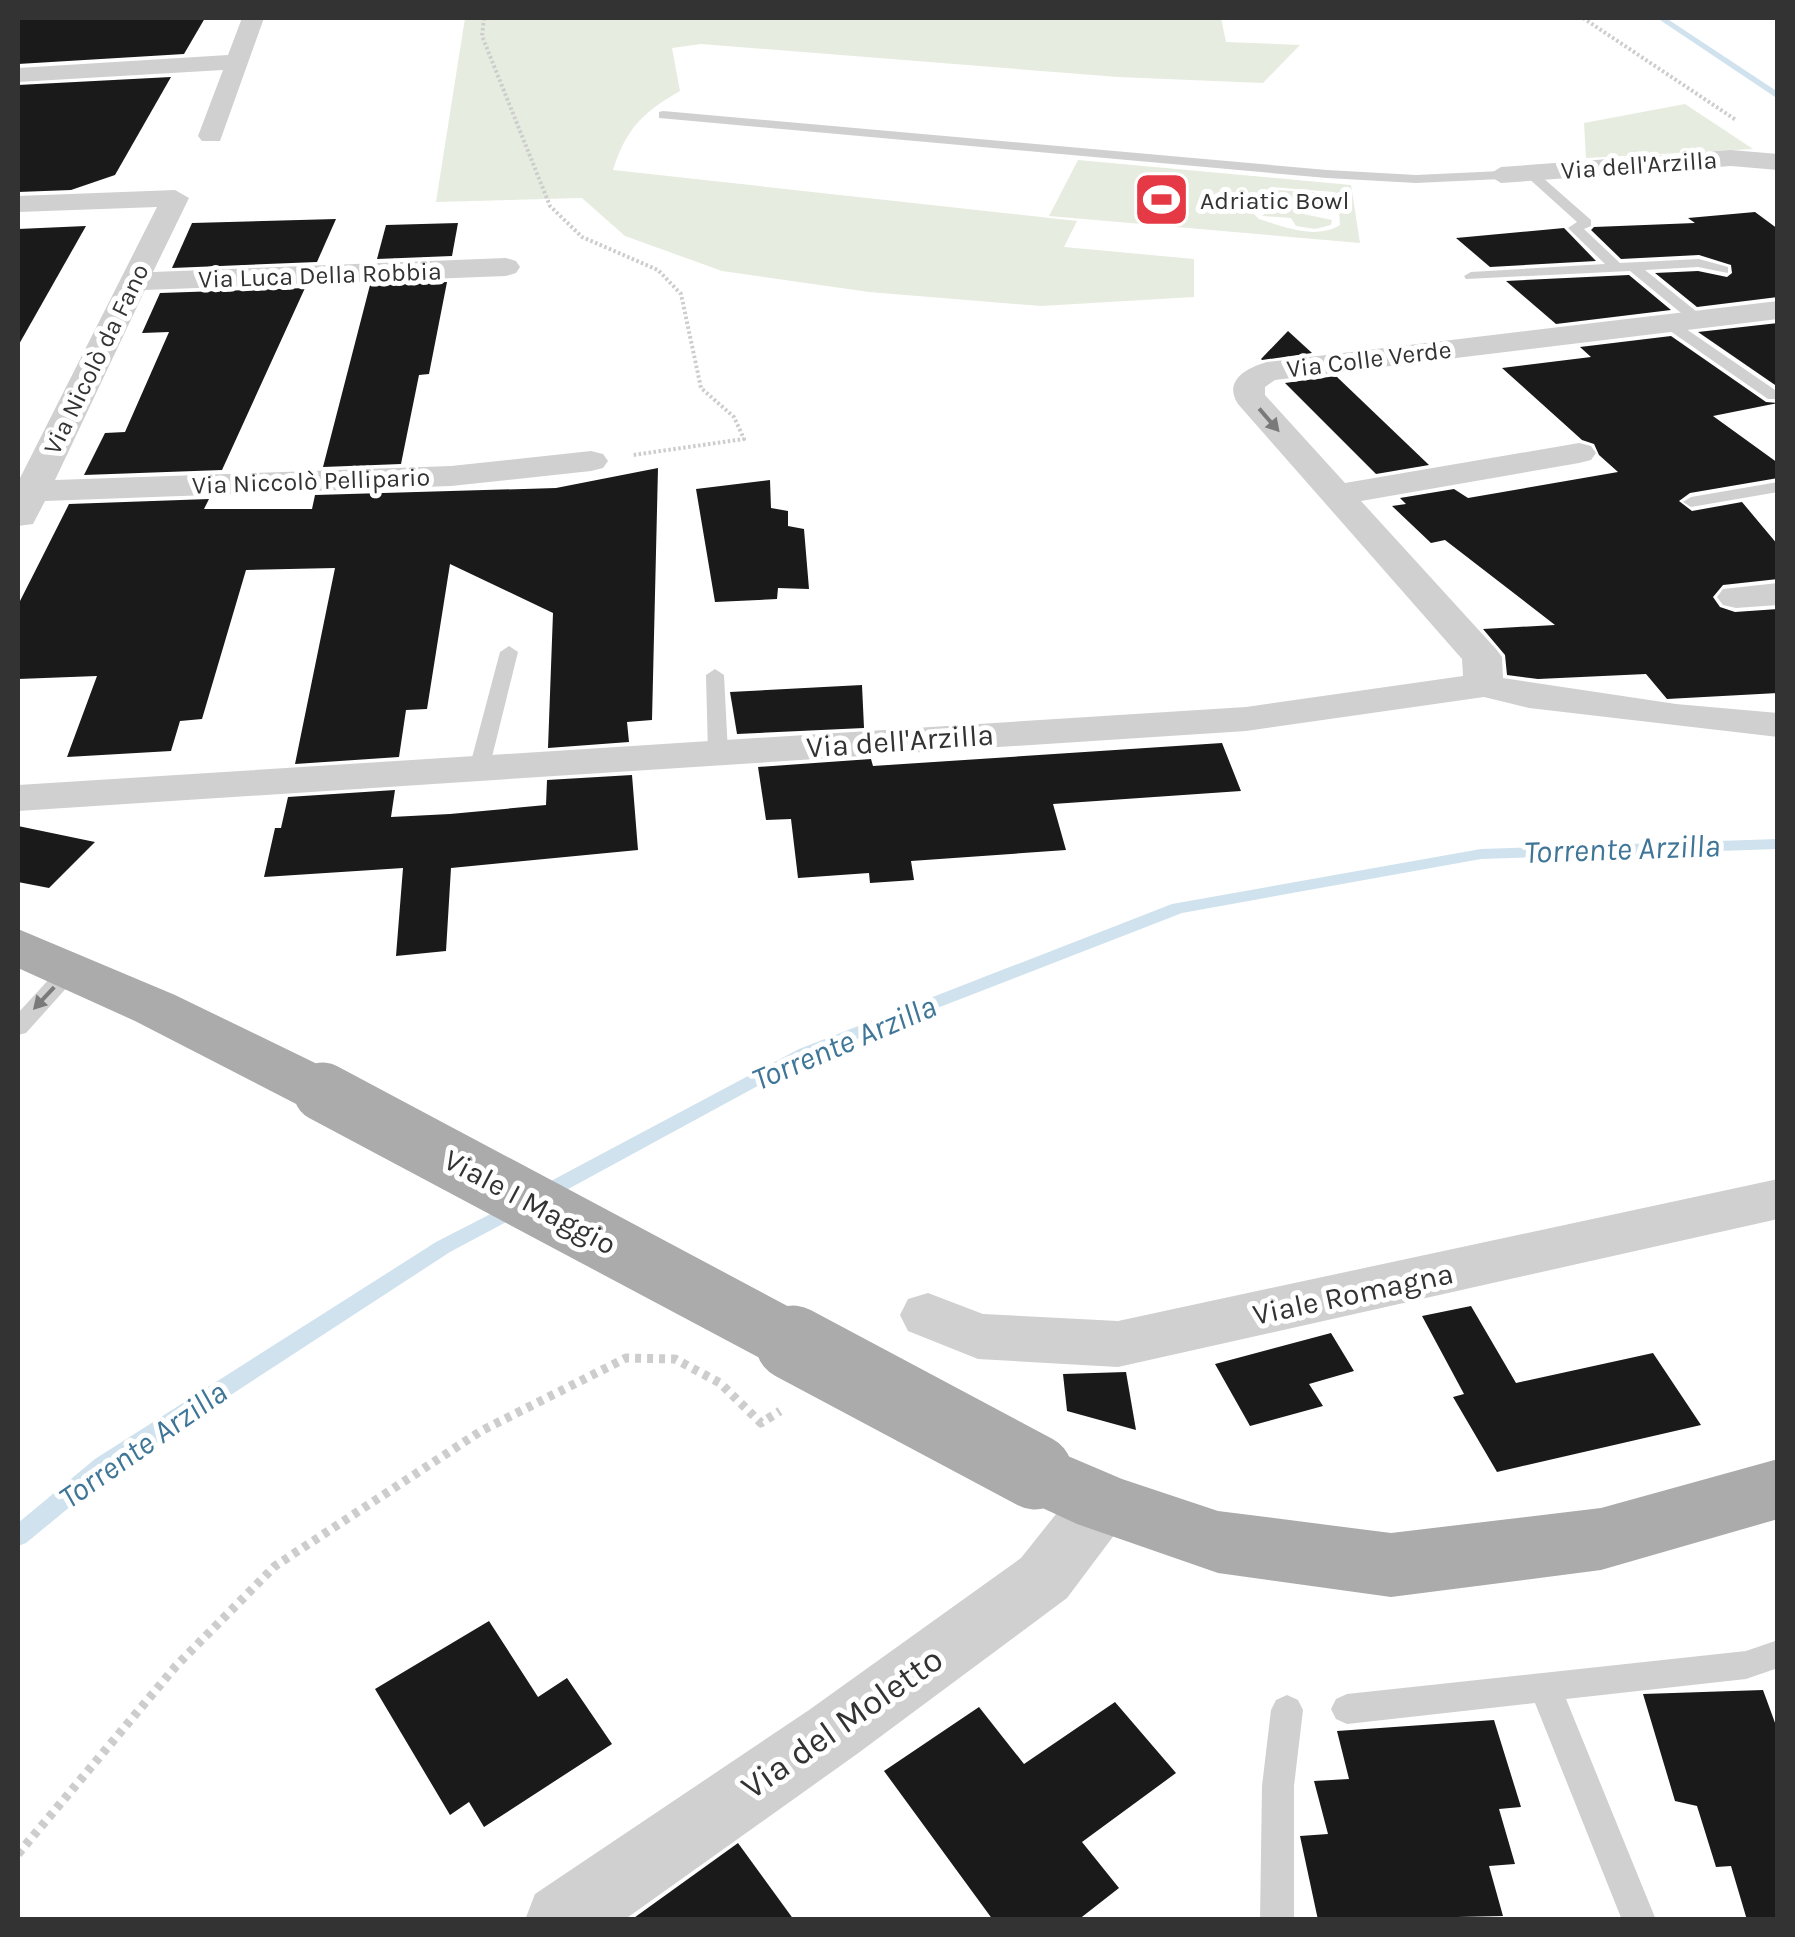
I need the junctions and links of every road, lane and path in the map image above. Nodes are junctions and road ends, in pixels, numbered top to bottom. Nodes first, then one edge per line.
1 (252, 18) edge
2 (484, 18) edge
3 (1583, 18) edge
4 (238, 62) junction
5 (18, 75) edge
6 (663, 114) dead end
7 (211, 136) dead end
8 (1776, 161) edge
9 (1530, 172) junction
10 (1501, 175) joint
11 (18, 204) edge
12 (1633, 266) junction
13 (506, 268) dead end
14 (1616, 268) junction
15 (1723, 270) dead end
16 (1471, 276) dead end
17 (134, 282) junction
18 (1778, 310) edge
19 (1683, 321) junction
20 (1772, 396) dead end
21 (1579, 453) dead end
22 (592, 461) joint
23 (1778, 487) edge
24 (1334, 495) junction
25 (22, 502) edge
26 (1691, 502) dead end
27 (1778, 594) edge
28 (1736, 596) dead end
29 (509, 652) dead end
30 (715, 675) dead end
31 (1484, 685) junction
32 (1778, 724) edge
33 (718, 753) junction
34 (479, 768) junction
35 (18, 798) edge
36 (18, 947) edge
37 (71, 969) junction
38 (18, 1027) edge
39 (1778, 1199) edge
40 (928, 1315) dead end
41 (760, 1423) dead end
42 (1778, 1489) edge
43 (1102, 1504) junction
44 (1778, 1654) edge
45 (1545, 1687) junction
46 (1347, 1709) dead end
47 (1287, 1710) dead end
48 (18, 1854) edge
49 (560, 1920) edge
50 (1277, 1920) edge
51 (1638, 1920) edge

1 - 4 street
2 - 22 path
3 - 8 path
4 - 5 street
4 - 7 street
6 - 10 lane
8 - 9 street, Via dell'Arzilla
9 - 10 street, Via dell'Arzilla
9 - 14 lane
11 - 17 street, Via Nicolò da Fano
12 - 14 lane
12 - 15 lane
12 - 19 lane
13 - 17 street, Via Luca Della Robbia
14 - 16 lane
17 - 25 street, Via Nicolò da Fano
18 - 19 street
19 - 20 lane
19 -> 24 street, Via Colle Verde
21 - 24 street
22 - 25 street, Via Niccolò Pellipario
23 - 26 lane
24 - 31 street, Via Colle Verde
27 - 28 street
29 - 34 lane
30 - 33 lane
31 - 32 street, Via dell'Arzilla
31 - 33 street, Via dell'Arzilla
33 - 34 street, Via dell'Arzilla
34 - 35 street, Via dell'Arzilla
36 - 37 main road, Viale I Maggio
37 -> 38 lane
37 - 43 main road, Viale I Maggio, bridge
39 - 40 street, Viale Romagna
41 - 48 path
42 - 43 main road
43 - 49 street, Via del Moletto
44 - 45 lane
45 - 46 lane
45 - 51 lane
47 - 50 lane

